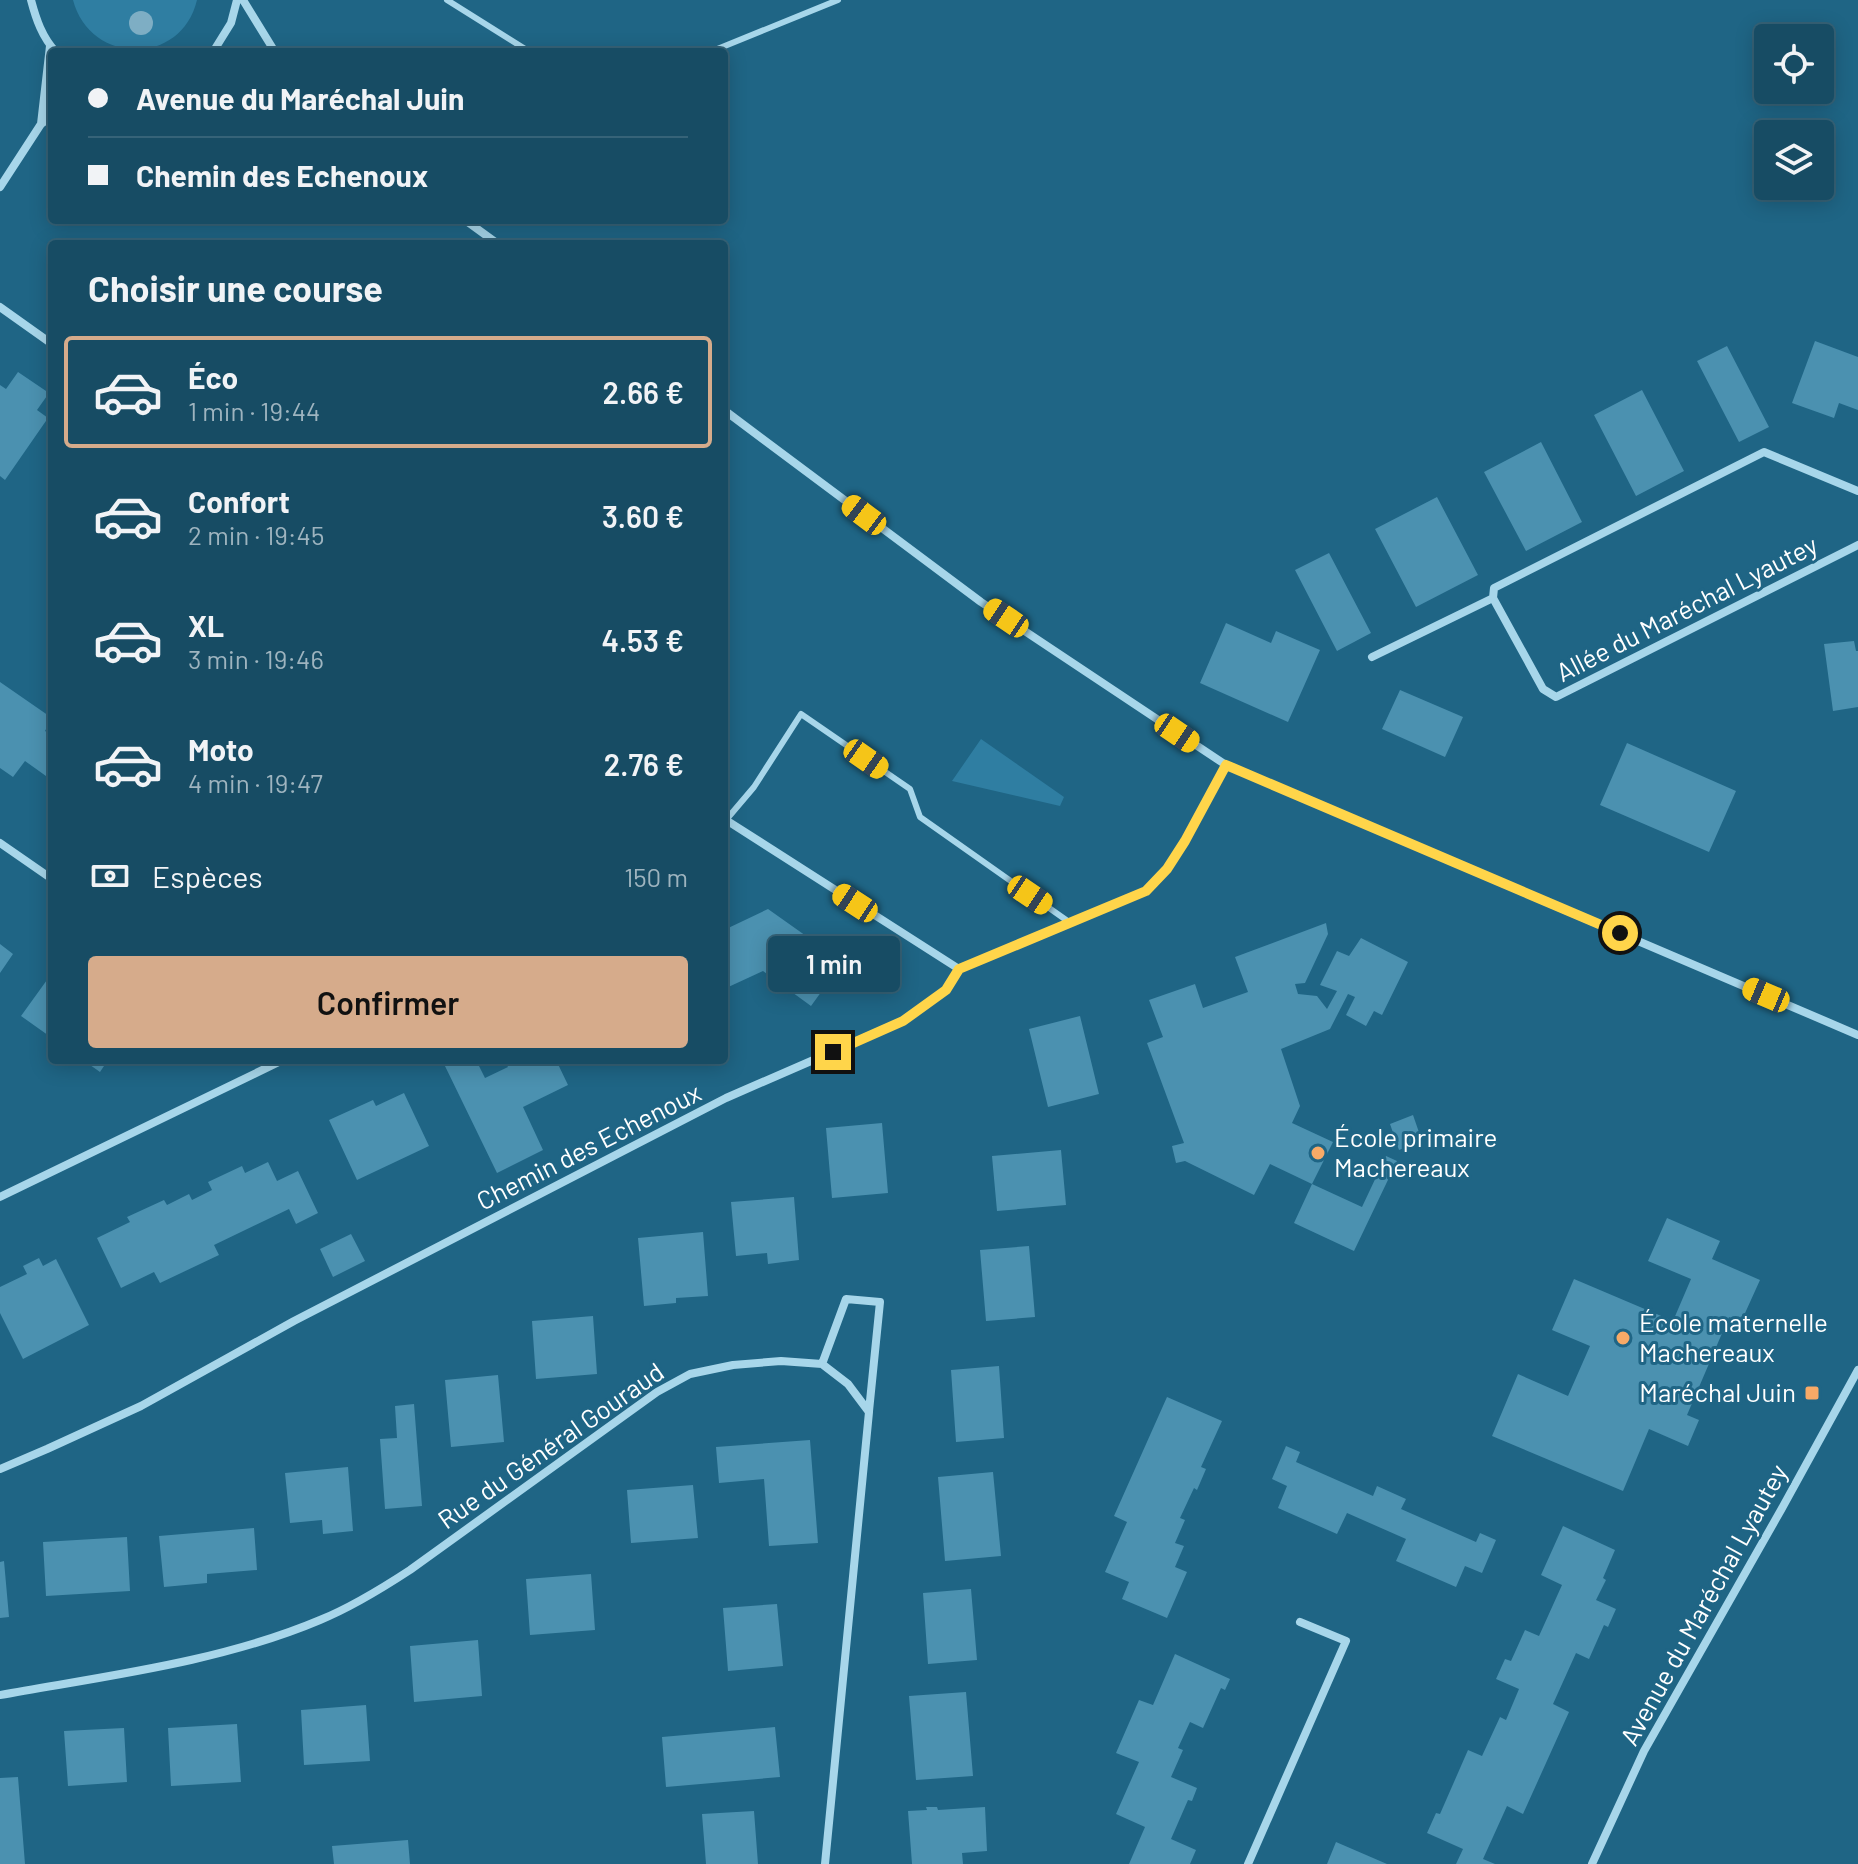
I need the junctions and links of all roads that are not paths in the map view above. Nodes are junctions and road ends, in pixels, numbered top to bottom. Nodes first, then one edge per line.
1 (31, 0) edge
2 (237, 0) edge
3 (243, 0) edge
4 (447, 0) edge
5 (838, 0) edge
6 (52, 48) edge
7 (215, 48) edge
8 (273, 48) edge
9 (524, 48) edge
10 (720, 48) edge
11 (48, 80) edge
12 (48, 119) edge
13 (41, 124) junction
14 (0, 187) edge
15 (470, 224) edge
16 (492, 240) edge
17 (0, 307) edge
18 (48, 341) edge
19 (728, 413) edge
20 (1858, 491) edge
21 (1858, 545) edge
22 (1493, 598) junction
23 (1372, 657) dead end
24 (1226, 765) junction
25 (728, 817) edge
26 (728, 822) edge
27 (0, 843) edge
28 (48, 876) edge
29 (1069, 922) junction
30 (959, 969) junction
31 (1858, 1035) edge
32 (275, 1064) edge
33 (0, 1197) edge
34 (822, 1364) junction
35 (1858, 1370) edge
36 (869, 1412) junction
37 (0, 1469) edge
38 (1300, 1622) dead end
39 (0, 1695) edge
40 (825, 1864) edge
41 (1248, 1864) edge
42 (1592, 1864) edge

1 - 6 street
2 - 7 street
3 - 8 street
4 - 9 lane
5 - 10 lane
11 - 13 street
12 - 13 street
13 - 14 street
15 - 16 street
17 - 18 street
19 - 24 street
20 - 22 street
21 - 22 street, Allée du Maréchal Lyautey
22 - 23 street
24 - 29 street, Chemin des Echenoux
24 - 31 street
25 - 29 lane
26 - 30 street
27 - 28 street
29 - 30 street, Chemin des Echenoux
30 - 37 street, Chemin des Echenoux
32 - 33 street
34 - 36 street
34 - 36 street
34 - 39 street, Rue du Général Gouraud
35 - 42 street, Avenue du Maréchal Lyautey
36 - 40 street
38 - 41 street

